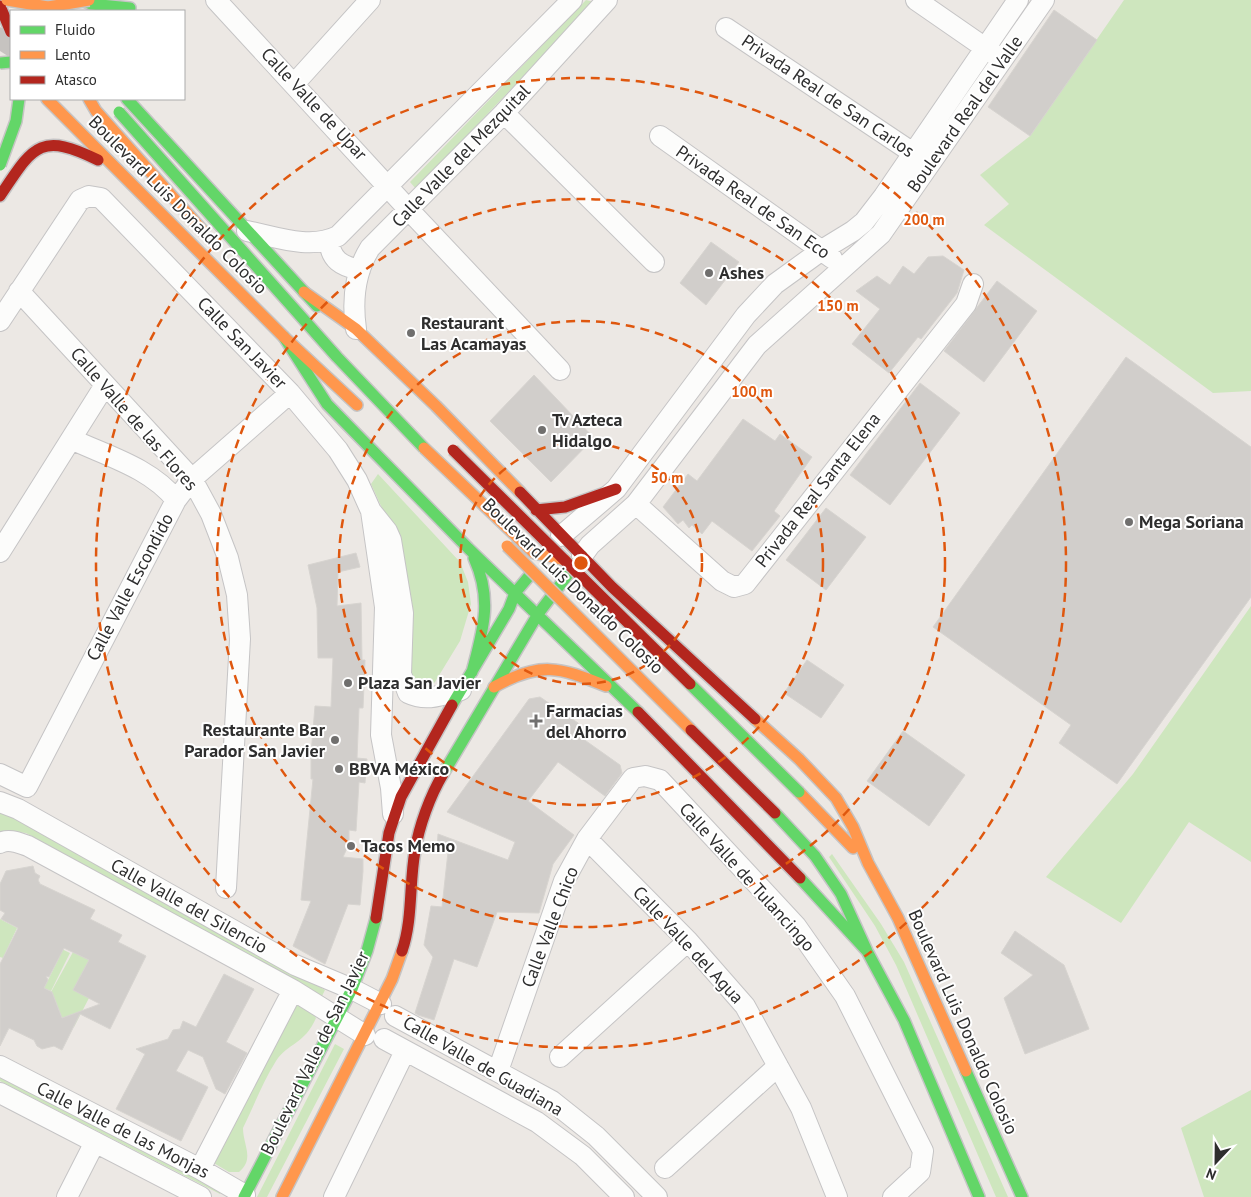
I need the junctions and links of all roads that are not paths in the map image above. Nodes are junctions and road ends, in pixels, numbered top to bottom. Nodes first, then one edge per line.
1 (7, 0) edge
2 (31, 0) edge
3 (82, 0) edge
4 (89, 0) edge
5 (216, 0) edge
6 (370, 0) edge
7 (572, 0) edge
8 (916, 0) edge
9 (1018, 0) edge
10 (1044, 0) edge
11 (604, 1) edge
12 (0, 6) edge
13 (131, 6) edge
14 (40, 10) edge
15 (726, 28) dead end
16 (10, 30) edge
17 (985, 48) junction
18 (0, 51) edge
19 (1002, 60) junction
20 (10, 61) edge
21 (295, 83) junction
22 (19, 100) edge
23 (48, 100) edge
24 (90, 100) edge
25 (128, 100) edge
26 (140, 100) edge
27 (112, 105) dead end
28 (504, 114) junction
29 (4, 115) dead end
30 (153, 125) junction
31 (660, 136) dead end
32 (913, 153) junction
33 (931, 164) junction
34 (0, 165) edge
35 (21, 165) junction
36 (118, 171) junction
37 (389, 187) junction
38 (0, 196) edge
39 (409, 210) junction
40 (864, 222) junction
41 (347, 228) junction
42 (248, 231) junction
43 (881, 234) junction
44 (208, 238) dead end
45 (329, 241) junction
46 (370, 248) junction
47 (822, 250) junction
48 (654, 262) dead end
49 (846, 268) junction
50 (360, 270) junction
51 (973, 284) dead end
52 (19, 290) junction
53 (254, 290) dead end
54 (304, 292) junction
55 (266, 318) junction
56 (0, 321) edge
57 (346, 329) junction
58 (284, 337) junction
59 (560, 370) dead end
60 (105, 384) junction
61 (290, 393) junction
62 (360, 408) dead end
63 (71, 439) junction
64 (444, 441) dead end
65 (192, 479) junction
66 (616, 490) junction
67 (176, 500) junction
68 (636, 504) junction
69 (534, 508) junction
70 (561, 536) junction
71 (498, 537) dead end
72 (468, 548) junction
73 (0, 552) edge
74 (492, 558) junction
75 (573, 558) junction
76 (612, 587) junction
77 (515, 593) junction
78 (393, 606) junction
79 (538, 614) junction
80 (569, 633) junction
81 (472, 672) junction
82 (494, 687) junction
83 (615, 689) junction
84 (461, 690) junction
85 (408, 693) junction
86 (383, 718) junction
87 (0, 774) edge
88 (645, 776) joint
89 (0, 802) edge
90 (394, 816) junction
91 (586, 839) junction
92 (0, 843) edge
93 (868, 864) junction
94 (226, 888) dead end
95 (688, 941) junction
96 (867, 951) junction
97 (352, 989) junction
98 (293, 990) junction
99 (388, 1010) junction
100 (336, 1018) junction
101 (365, 1035) junction
102 (384, 1039) dead end
103 (405, 1051) junction
104 (560, 1057) dead end
105 (0, 1066) edge
106 (778, 1066) junction
107 (498, 1071) junction
108 (0, 1093) edge
109 (96, 1142) junction
110 (665, 1168) dead end
111 (200, 1169) junction
112 (244, 1196) edge
113 (894, 1196) edge
114 (67, 1197) edge
115 (201, 1197) edge
116 (282, 1197) edge
117 (334, 1197) edge
118 (624, 1197) edge
119 (657, 1197) edge
120 (837, 1197) edge
121 (980, 1197) edge
122 (1022, 1197) edge

1 - 4 main road, bridge
2 - 14 main road
3 - 13 main road
5 - 21 street, Calle Valle de Upar
6 - 21 street
7 - 37 street, Calle Valle del Mezquital
8 - 17 street
9 - 17 street, Boulevard Real del Valle
10 - 19 street, Boulevard Real del Valle
11 - 28 street, Calle Valle del Mezquital
12 - 16 main road
15 - 32 street, Privada Real de San Carlos
17 - 19 street
17 - 32 street, Boulevard Real del Valle
18 - 20 main road
19 - 33 street, Boulevard Real del Valle
21 - 37 street, Calle Valle de Upar
22 - 34 main road, bridge
23 - 36 main road, Boulevard Luis Donaldo Colosio
24 - 44 main road
25 - 30 main road, Boulevard Luis Donaldo Colosio
26 - 30 main road
27 - 75 main road, bridge
28 - 39 street, Calle Valle del Mezquital
28 - 48 street
29 - 35 main road
30 - 42 main road, Boulevard Luis Donaldo Colosio
31 - 47 street, Privada Real de San Eco
32 - 33 street, Privada Real de San Carlos
32 - 40 street, Boulevard Real del Valle
33 - 43 street, Boulevard Real del Valle
35 - 36 main road
35 - 38 main road
36 - 55 main road, Boulevard Luis Donaldo Colosio
37 - 39 street, Calle Valle de Upar
37 - 41 street, Calle Valle del Mezquital
39 - 46 street, Calle Valle del Mezquital
39 - 59 street, Calle Valle de Upar
40 - 43 street
40 - 47 street, Boulevard Real del Valle
41 - 45 street, Calle Valle del Mezquital
41 - 46 street
42 - 45 street
42 - 54 main road, Boulevard Luis Donaldo Colosio
43 - 49 street, Boulevard Real del Valle
45 - 50 street
46 - 50 street, Calle Valle del Mezquital
47 - 49 street, Privada Real de San Eco
47 - 66 street, Boulevard Real del Valle
49 - 68 street, Boulevard Real del Valle
50 - 57 street, Calle Valle del Mezquital
51 - 68 street, Privada Real Santa Elena
52 - 56 street
52 - 60 street, Calle Valle de las Flores
52 - 61 street, Calle San Javier
53 - 55 main road
54 - 57 main road, Boulevard Luis Donaldo Colosio
54 - 57 main road, Boulevard Luis Donaldo Colosio
55 - 58 main road, Boulevard Luis Donaldo Colosio
57 - 69 main road, Boulevard Luis Donaldo Colosio
58 - 62 main road, Boulevard Luis Donaldo Colosio
58 - 72 main road, Boulevard Luis Donaldo Colosio
60 - 63 street
60 - 65 street, Calle Valle de las Flores
61 - 65 street, Calle Valle Escondido
61 - 78 street, Calle San Javier
63 - 67 street, Calle Valle de las Flores
63 - 73 street
64 - 75 main road, Boulevard Luis Donaldo Colosio, bridge
65 - 67 street, Calle Valle Escondido
65 - 94 street, Calle Valle de las Flores
66 - 69 main road
66 - 70 street, Boulevard Real del Valle
67 - 87 street, Calle Valle Escondido
68 - 75 street, Boulevard Real del Valle
69 - 70 main road, Boulevard Luis Donaldo Colosio
69 - 74 main road
70 - 75 main road, Boulevard Luis Donaldo Colosio
70 - 77 main road, Boulevard Valle de San Javier
71 - 96 main road, Boulevard Luis Donaldo Colosio, bridge
72 - 74 main road, Boulevard Luis Donaldo Colosio
72 - 81 main road
74 - 77 main road, Boulevard Luis Donaldo Colosio
75 - 76 main road, Boulevard Luis Donaldo Colosio
75 - 79 main road, Boulevard Valle de San Javier
75 - 93 main road, Boulevard Luis Donaldo Colosio, bridge
76 - 80 main road
76 - 93 main road, Boulevard Luis Donaldo Colosio
77 - 79 main road, Boulevard Luis Donaldo Colosio
77 - 81 main road, Boulevard Valle de San Javier
78 - 85 street, Calle San Javier
78 - 86 street, Calle San Javier
79 - 80 main road, Boulevard Luis Donaldo Colosio
79 - 82 main road, Boulevard Valle de San Javier
80 - 83 main road, Boulevard Luis Donaldo Colosio
81 - 84 main road, Boulevard Valle de San Javier
82 - 83 main road
82 - 99 main road, Boulevard Valle de San Javier
83 - 96 main road, Boulevard Luis Donaldo Colosio
84 - 85 street
84 - 90 main road, Boulevard Valle de San Javier
85 - 86 street
86 - 90 street, Calle San Javier
88 - 91 street, Calle Valle Chico
88 - 113 street, Calle Valle de Tulancingo
89 - 97 street, Calle Valle del Silencio
90 - 97 main road, Boulevard Valle de San Javier
91 - 95 street, Calle Valle del Agua
91 - 107 street, Calle Valle Chico
92 - 98 street, Calle Valle del Silencio
93 - 122 main road, Boulevard Luis Donaldo Colosio
95 - 104 street
95 - 106 street, Calle Valle del Agua
96 - 121 main road, Boulevard Luis Donaldo Colosio
97 - 99 street, Calle Valle del Silencio
97 - 100 main road, Boulevard Valle de San Javier
98 - 100 street, Calle Valle del Silencio
98 - 111 street
99 - 101 main road, Boulevard Valle de San Javier
99 - 107 street, Calle Valle de Guadiana
100 - 101 street, Calle Valle del Silencio
100 - 112 main road, Boulevard Valle de San Javier
101 - 116 main road, Boulevard Valle de San Javier
102 - 103 street, Calle Valle de Guadiana
103 - 117 street
103 - 118 street, Calle Valle de Guadiana
105 - 111 street, Calle Valle de las Monjas
106 - 110 street
106 - 120 street, Calle Valle del Agua
107 - 119 street, Calle Valle de Guadiana
108 - 109 street, Calle Valle de las Monjas
109 - 114 street
109 - 115 street, Calle Valle de las Monjas
111 - 112 street, Calle Valle de las Monjas

